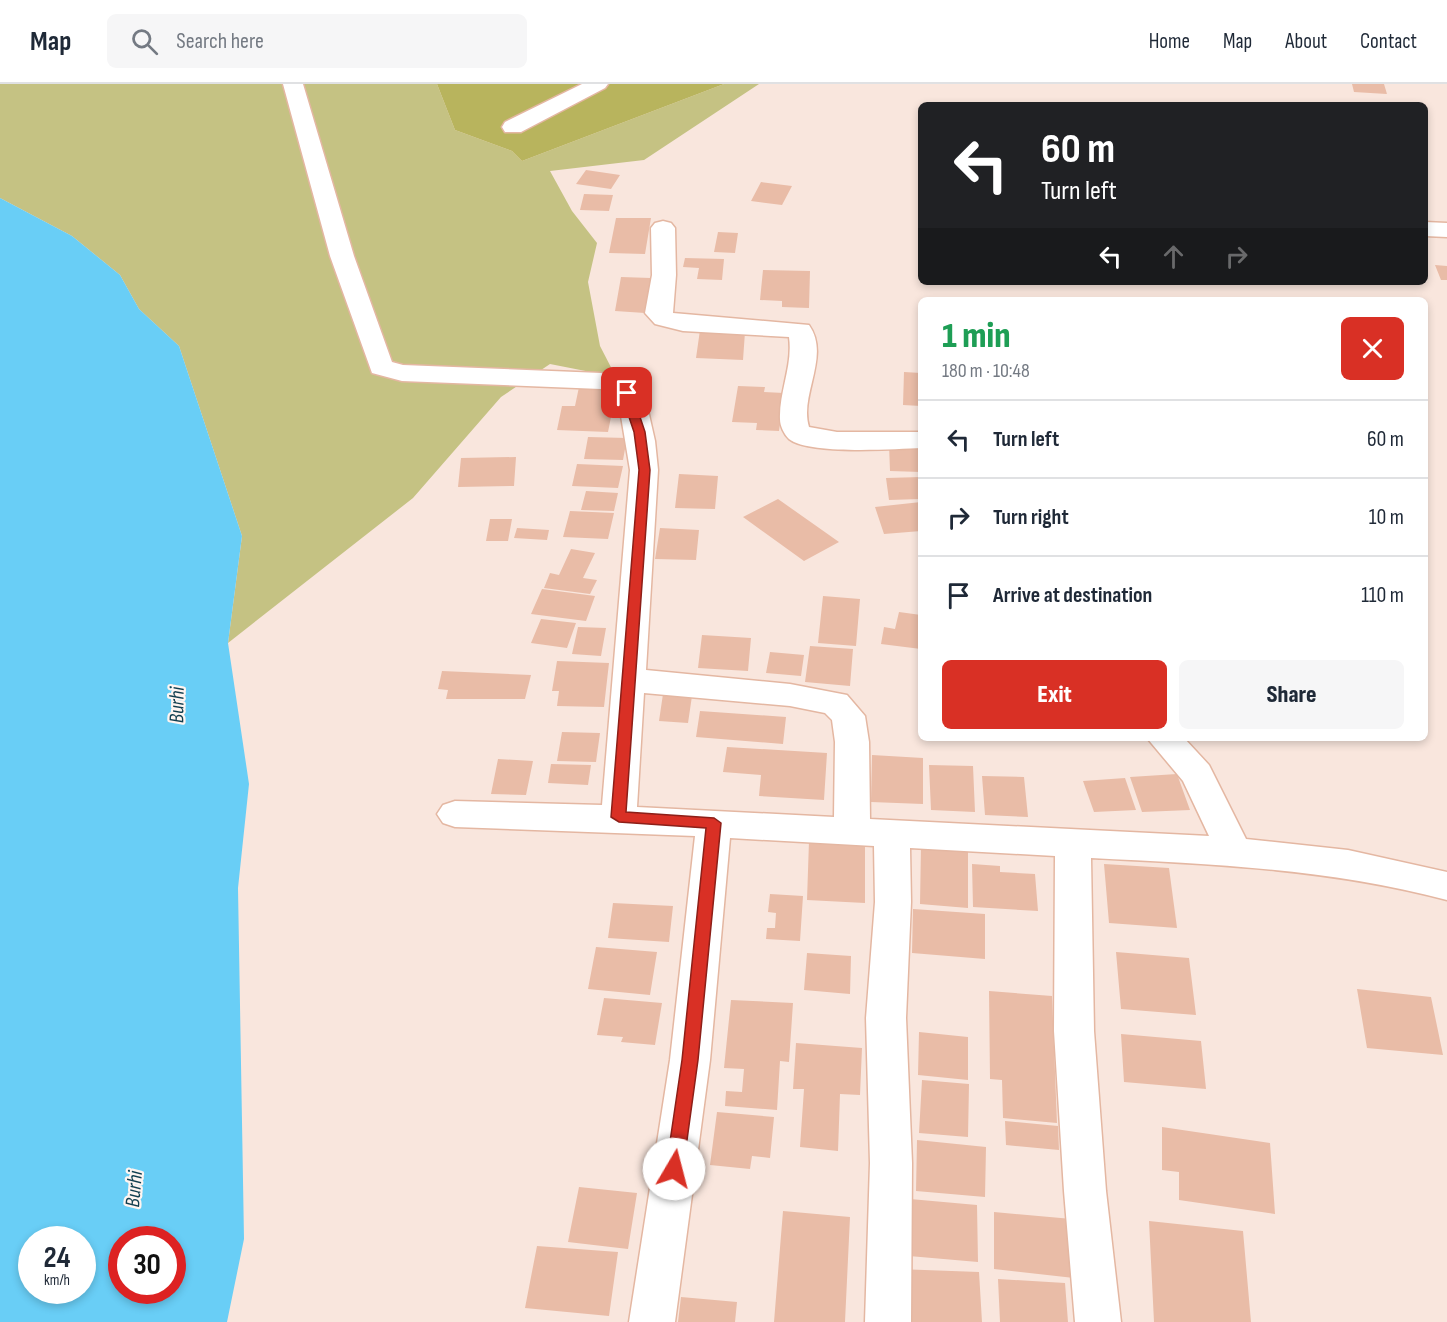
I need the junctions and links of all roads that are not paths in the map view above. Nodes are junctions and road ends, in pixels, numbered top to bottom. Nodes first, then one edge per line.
1 (292, 84) edge
2 (598, 84) edge
3 (513, 127) dead end
4 (663, 228) dead end
5 (1428, 229) edge
6 (1447, 231) edge
7 (918, 440) edge
8 (628, 680) junction
9 (1167, 741) edge
10 (455, 814) dead end
11 (619, 817) junction
12 (714, 823) junction
13 (852, 831) junction
14 (892, 834) junction
15 (1073, 844) junction
16 (1234, 851) junction
17 (1447, 886) edge
18 (652, 1322) edge
19 (888, 1322) edge
20 (1098, 1322) edge

1 - 8 street
2 - 3 street
4 - 7 street
5 - 6 street
8 - 11 street
8 - 13 street
9 - 16 street
10 - 11 street
11 - 12 street
12 - 13 street
12 - 18 street
13 - 14 street
14 - 15 street
14 - 19 street
15 - 16 street
15 - 20 street
16 - 17 street

